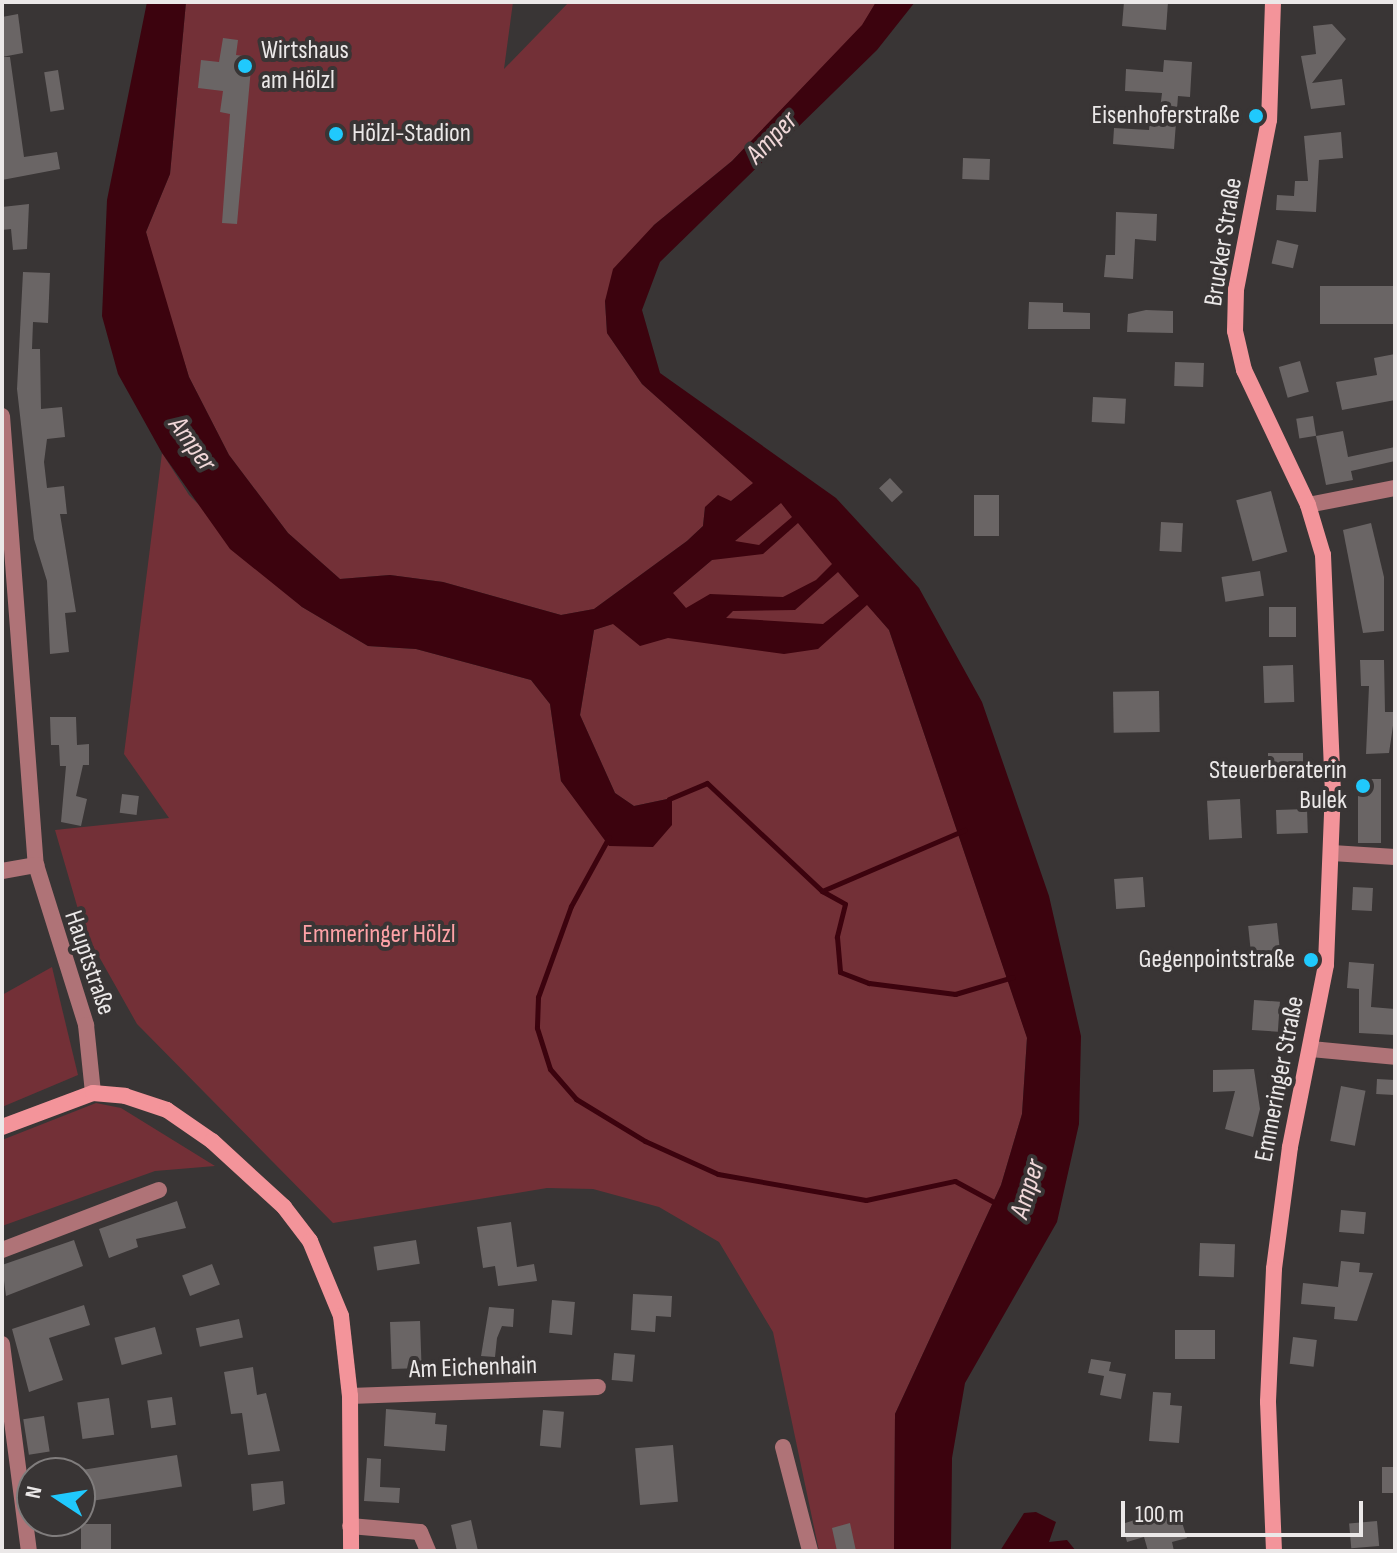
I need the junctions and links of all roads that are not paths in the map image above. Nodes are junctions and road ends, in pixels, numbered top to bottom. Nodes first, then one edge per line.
1 (1273, 2) edge
2 (2, 416) edge
3 (1295, 477) joint
4 (1395, 488) edge
5 (1308, 505) junction
6 (1332, 853) junction
7 (1395, 857) edge
8 (36, 865) junction
9 (2, 871) edge
10 (1311, 1049) junction
11 (1395, 1057) edge
12 (93, 1093) junction
13 (2, 1127) edge
14 (159, 1190) dead end
15 (2, 1250) edge
16 (2, 1344) edge
17 (598, 1387) dead end
18 (350, 1396) junction
19 (783, 1447) dead end
20 (350, 1526) junction
21 (29, 1551) edge
22 (351, 1551) edge
23 (428, 1551) edge
24 (810, 1551) edge
25 (1274, 1551) edge

1 - 3 street, Brucker Straße
2 - 8 street, Hauptstraße
3 - 5 street, Emmeringer Straße
4 - 5 street
5 - 6 street, Emmeringer Straße
6 - 7 street
6 - 10 street, Emmeringer Straße
8 - 9 street
8 - 12 street, Hauptstraße
10 - 11 street
10 - 25 street, Emmeringer Straße
12 - 13 street
12 - 18 street
14 - 15 street
16 - 21 street
17 - 18 street, Am Eichenhain
18 - 20 street
19 - 24 street
20 - 22 street
20 - 23 street

